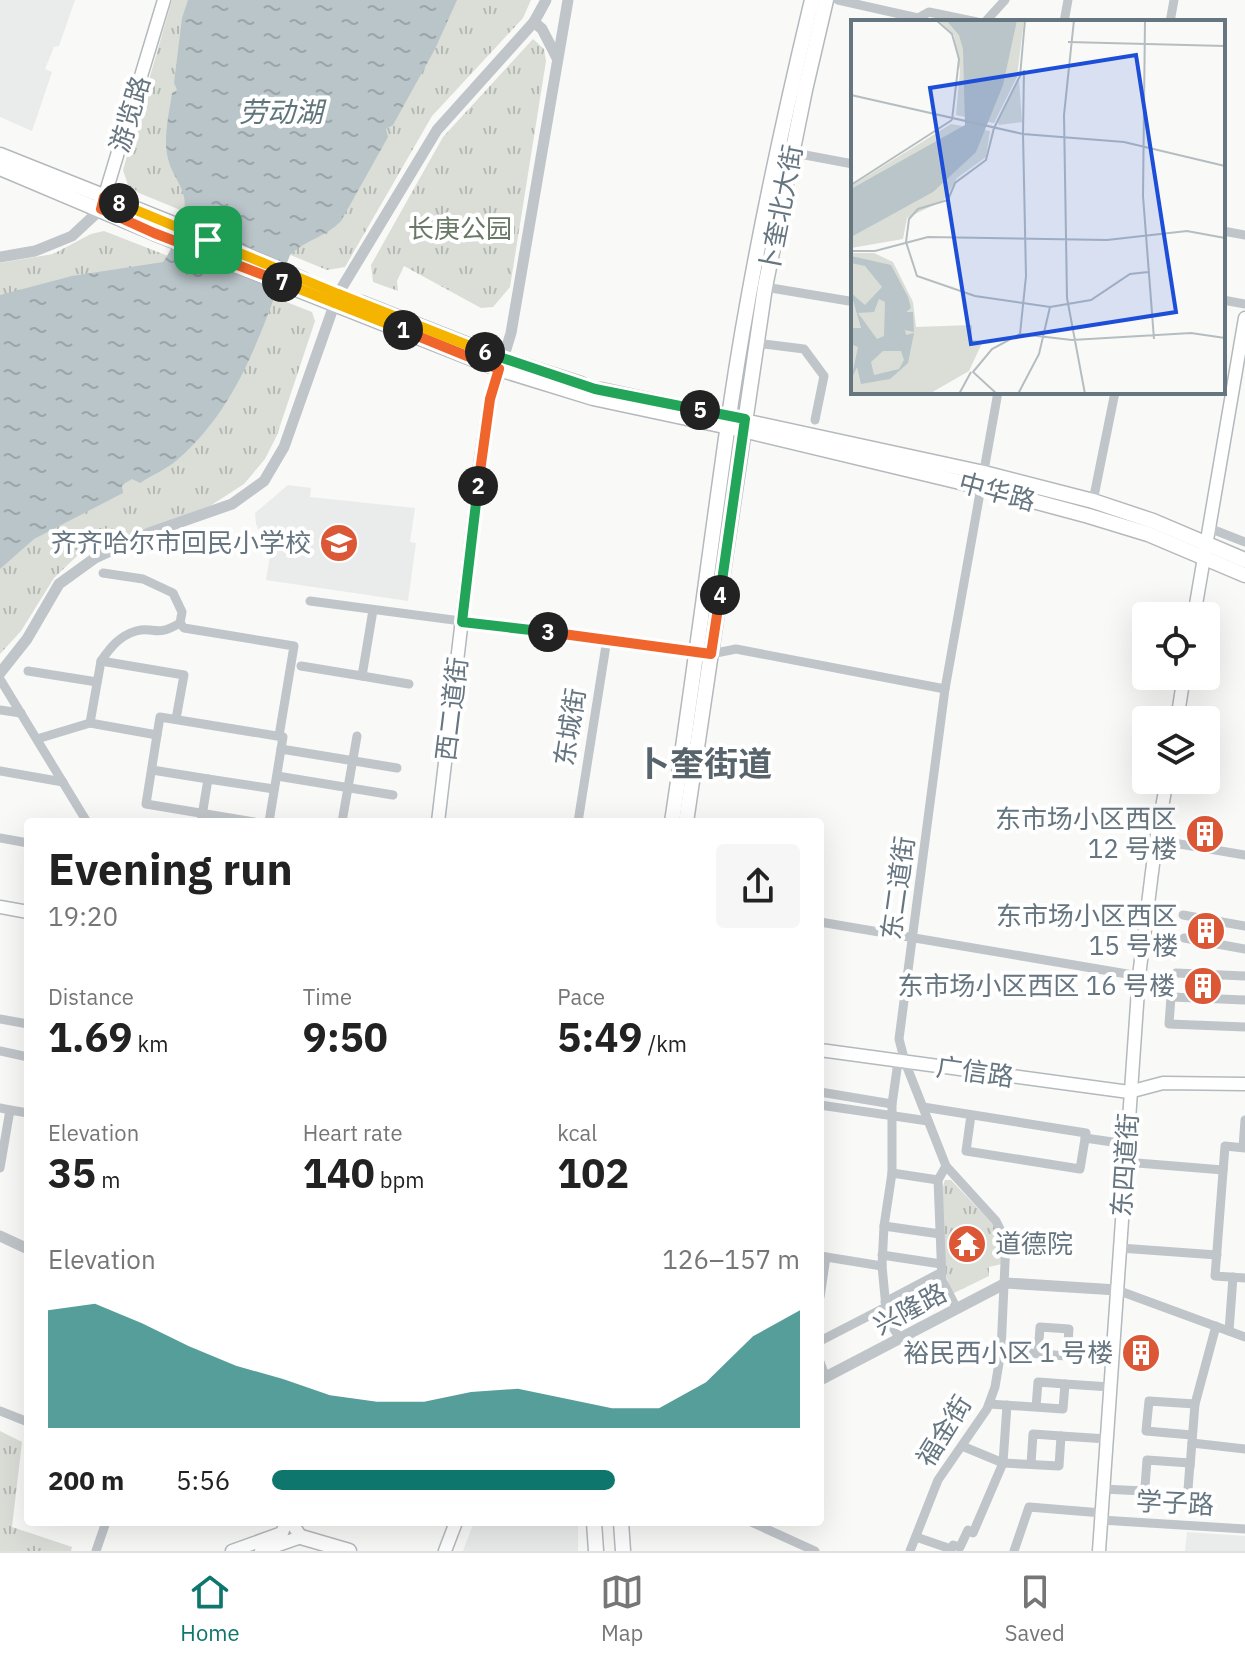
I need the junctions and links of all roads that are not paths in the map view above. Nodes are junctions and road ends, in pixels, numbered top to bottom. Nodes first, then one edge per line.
1 (164, 0) edge
2 (546, 0) edge
3 (568, 0) edge
4 (812, 0) edge
5 (826, 0) edge
6 (838, 0) edge
7 (1005, 0) edge
8 (1068, 0) edge
9 (1174, 0) edge
10 (914, 20) edge
11 (919, 20) edge
12 (967, 20) edge
13 (987, 20) edge
14 (1064, 20) edge
15 (1170, 20) edge
16 (534, 22) junction
17 (557, 59) junction
18 (785, 151) junction
19 (0, 155) edge
20 (851, 164) edge
21 (0, 168) edge
22 (102, 203) junction
23 (1225, 231) edge
24 (1245, 235) edge
25 (0, 257) edge
26 (290, 280) junction
27 (765, 287) junction
28 (336, 298) junction
29 (1225, 300) edge
30 (849, 301) dead end
31 (1245, 304) edge
32 (1245, 318) edge
33 (756, 343) junction
34 (501, 364) junction
35 (998, 394) edge
36 (1115, 394) edge
37 (815, 420) dead end
38 (737, 423) junction
39 (983, 480) junction
40 (1093, 501) junction
41 (1209, 528) junction
42 (1245, 542) edge
43 (1204, 551) junction
44 (1245, 560) edge
45 (103, 573) dead end
46 (1245, 575) edge
47 (310, 601) dead end
48 (1196, 602) edge
49 (373, 610) junction
50 (462, 622) junction
51 (180, 623) junction
52 (607, 639) junction
53 (704, 653) junction
54 (101, 661) junction
55 (301, 666) dead end
56 (28, 671) dead end
57 (0, 676) edge
58 (362, 676) junction
59 (97, 682) junction
60 (409, 684) dead end
61 (945, 689) junction
62 (0, 710) edge
63 (21, 713) junction
64 (176, 719) junction
65 (90, 723) junction
66 (157, 735) junction
67 (279, 736) junction
68 (357, 736) dead end
69 (37, 739) junction
70 (281, 749) junction
71 (352, 761) junction
72 (397, 768) dead end
73 (152, 770) junction
74 (0, 771) edge
75 (277, 776) junction
76 (208, 779) junction
77 (63, 782) junction
78 (348, 787) junction
79 (274, 789) junction
80 (1164, 794) edge
81 (393, 795) dead end
82 (85, 818) edge
83 (202, 818) edge
84 (270, 818) edge
85 (343, 818) edge
86 (438, 818) edge
87 (579, 818) edge
88 (673, 818) edge
89 (686, 818) edge
90 (0, 838) edge
91 (1156, 840) junction
92 (24, 842) edge
93 (1245, 855) edge
94 (0, 907) edge
95 (24, 911) edge
96 (1183, 915) dead end
97 (824, 923) edge
98 (1245, 926) edge
99 (913, 938) junction
100 (1184, 938) dead end
101 (1245, 949) edge
102 (1176, 973) dead end
103 (1139, 976) junction
104 (1245, 976) edge
105 (1245, 1000) edge
106 (0, 1019) edge
107 (24, 1023) edge
108 (1245, 1027) edge
109 (0, 1051) edge
110 (824, 1051) edge
111 (24, 1056) edge
112 (901, 1062) junction
113 (1245, 1084) edge
114 (1129, 1092) junction
115 (824, 1093) edge
116 (892, 1104) junction
117 (824, 1106) edge
118 (923, 1107) junction
119 (5, 1109) edge
120 (971, 1115) junction
121 (893, 1116) junction
122 (1245, 1120) edge
123 (928, 1121) junction
124 (1085, 1138) junction
125 (1126, 1144) junction
126 (1244, 1148) edge
127 (1125, 1162) junction
128 (0, 1165) edge
129 (946, 1166) junction
130 (1223, 1170) junction
131 (892, 1173) junction
132 (938, 1180) junction
133 (884, 1226) junction
134 (940, 1234) junction
135 (0, 1236) edge
136 (24, 1247) edge
137 (1120, 1248) junction
138 (882, 1255) junction
139 (1217, 1255) junction
140 (824, 1256) edge
141 (882, 1266) junction
142 (941, 1268) junction
143 (1233, 1277) junction
144 (1245, 1278) edge
145 (1006, 1283) junction
146 (1117, 1290) junction
147 (886, 1304) junction
148 (957, 1309) junction
149 (1216, 1326) junction
150 (1229, 1331) junction
151 (1245, 1337) edge
152 (824, 1339) edge
153 (900, 1339) junction
154 (1001, 1351) junction
155 (1038, 1354) dead end
156 (824, 1378) edge
157 (1065, 1384) junction
158 (1110, 1387) junction
159 (989, 1404) junction
160 (1195, 1404) junction
161 (1007, 1405) junction
162 (1036, 1407) junction
163 (0, 1411) edge
164 (24, 1420) edge
165 (1061, 1436) junction
166 (1107, 1439) junction
167 (1192, 1439) junction
168 (962, 1446) junction
169 (1245, 1449) edge
170 (1003, 1463) junction
171 (1031, 1464) junction
172 (1190, 1467) junction
173 (1103, 1489) junction
174 (1144, 1491) junction
175 (1102, 1517) junction
176 (105, 1526) edge
177 (285, 1526) edge
178 (290, 1526) edge
179 (454, 1526) edge
180 (594, 1526) edge
181 (621, 1526) edge
182 (760, 1526) edge
183 (1245, 1529) edge
184 (916, 1537) junction
185 (308, 1542) edge
186 (951, 1550) edge
187 (96, 1551) edge
188 (232, 1551) edge
189 (261, 1551) edge
190 (349, 1551) edge
191 (445, 1551) edge
192 (596, 1551) edge
193 (623, 1551) edge
194 (815, 1551) edge
195 (910, 1551) edge
196 (1014, 1551) edge
197 (1099, 1551) edge

1 - 22 main road, 游览路
2 - 16 street
3 - 17 street
4 - 18 main road, 卜奎北大街
5 - 18 main road, 卜奎北大街
6 - 10 street
7 - 13 street
8 - 14 street
9 - 15 street
11 - 12 street
16 - 17 street
16 - 28 street
17 - 34 street
18 - 20 street
18 - 27 main road, 卜奎北大街
18 - 38 main road, 卜奎北大街
19 - 22 main road
21 - 22 main road
22 - 25 street
22 - 26 main road
22 - 26 main road
23 - 24 street
26 - 28 main road, 中华路
27 - 30 street
27 - 33 main road, 卜奎北大街
28 - 34 main road, 中华路
28 - 57 street
29 - 31 street
32 - 41 main road
33 - 37 street
33 - 38 main road, 卜奎北大街
34 - 38 main road, 中华路
34 - 50 main road, 西二道街
35 - 39 street, 东二道街
36 - 40 street
38 - 39 main road, 中华路
38 - 53 main road
39 - 40 main road, 中华路
39 - 43 main road, 中华路
39 - 61 street, 东二道街
40 - 43 main road, 中华路
41 - 42 street
41 - 43 main road
43 - 44 main road, 中华路
43 - 46 main road, 中华路
43 - 48 main road
45 - 51 street
47 - 49 street
49 - 50 street
49 - 58 street
50 - 52 street
50 - 86 main road, 西二道街
51 - 54 street
51 - 67 street
52 - 53 street
52 - 87 street, 东城街
53 - 61 street
53 - 88 main road
53 - 89 main road
54 - 59 street
54 - 64 street
55 - 58 street
56 - 59 street
57 - 63 street
58 - 60 street
59 - 65 street
61 - 99 street, 东二道街
62 - 63 street
63 - 69 street
64 - 66 street
64 - 67 street
65 - 66 street
65 - 69 street
66 - 73 street
67 - 70 street
68 - 71 street
69 - 77 street
70 - 71 street
70 - 75 street
71 - 72 street
71 - 78 street
73 - 76 street
73 - 83 street
74 - 77 street
75 - 78 street
75 - 79 street
76 - 79 street
76 - 83 street
77 - 82 street
78 - 81 street
78 - 85 street
79 - 84 street
80 - 91 main road, 东四道街
90 - 92 street
91 - 93 street
91 - 103 main road, 东四道街
94 - 95 main road
96 - 98 street
97 - 99 street
99 - 103 street
99 - 112 street, 东二道街
100 - 101 street
102 - 104 street
103 - 114 main road, 东四道街
105 - 108 street
106 - 107 street
109 - 111 street
110 - 112 main road, 广信路
112 - 114 main road, 广信路
112 - 116 street
112 - 118 street, 东二道街
113 - 114 main road
114 - 125 main road, 东四道街
115 - 116 street
116 - 121 street
117 - 121 street
118 - 120 street
118 - 123 street, 东二道街
119 - 128 street
120 - 124 street
120 - 124 street
121 - 123 street
121 - 131 street
122 - 126 street
123 - 129 street, 东二道街
124 - 125 street
125 - 127 main road, 东四道街
126 - 130 street
127 - 130 street
127 - 137 main road, 东四道街
129 - 132 street
129 - 145 street, 东二道街
130 - 139 street
131 - 132 street
131 - 133 street
132 - 134 street
133 - 134 street
133 - 138 street
134 - 142 street
135 - 136 street
137 - 139 street
137 - 146 main road, 东四道街
138 - 141 street
138 - 142 street
139 - 143 street
140 - 141 street
141 - 147 street
142 - 147 street
142 - 148 street
143 - 144 street
143 - 150 street
145 - 146 street
145 - 148 street, 兴隆路
145 - 154 street, 福金街
146 - 149 street
146 - 158 main road, 东四道街
147 - 152 street
147 - 153 street
148 - 153 street, 兴隆路
149 - 150 street
149 - 160 street
150 - 151 street
153 - 156 street, 兴隆路
154 - 155 street
154 - 159 street, 福金街
157 - 158 street
157 - 162 street
157 - 162 street
158 - 166 main road, 东四道街
159 - 161 street
159 - 168 street, 福金街
160 - 167 street
160 - 167 street
161 - 162 street
161 - 170 street
163 - 164 street
165 - 166 street
165 - 171 street
165 - 171 street
166 - 173 main road, 东四道街
167 - 169 street
167 - 172 street
168 - 170 street
168 - 184 street, 福金街
170 - 171 street
170 - 186 street
172 - 174 street
172 - 174 street
173 - 174 street
173 - 175 main road, 东四道街
175 - 183 street, 学子路
175 - 196 street, 学子路
175 - 197 main road, 东四道街
176 - 187 street
177 - 188 main road
178 - 185 main road
179 - 191 main road
180 - 192 main road
181 - 193 main road
182 - 194 street
184 - 186 street
184 - 195 street, 福金街
185 - 189 main road
185 - 190 main road

